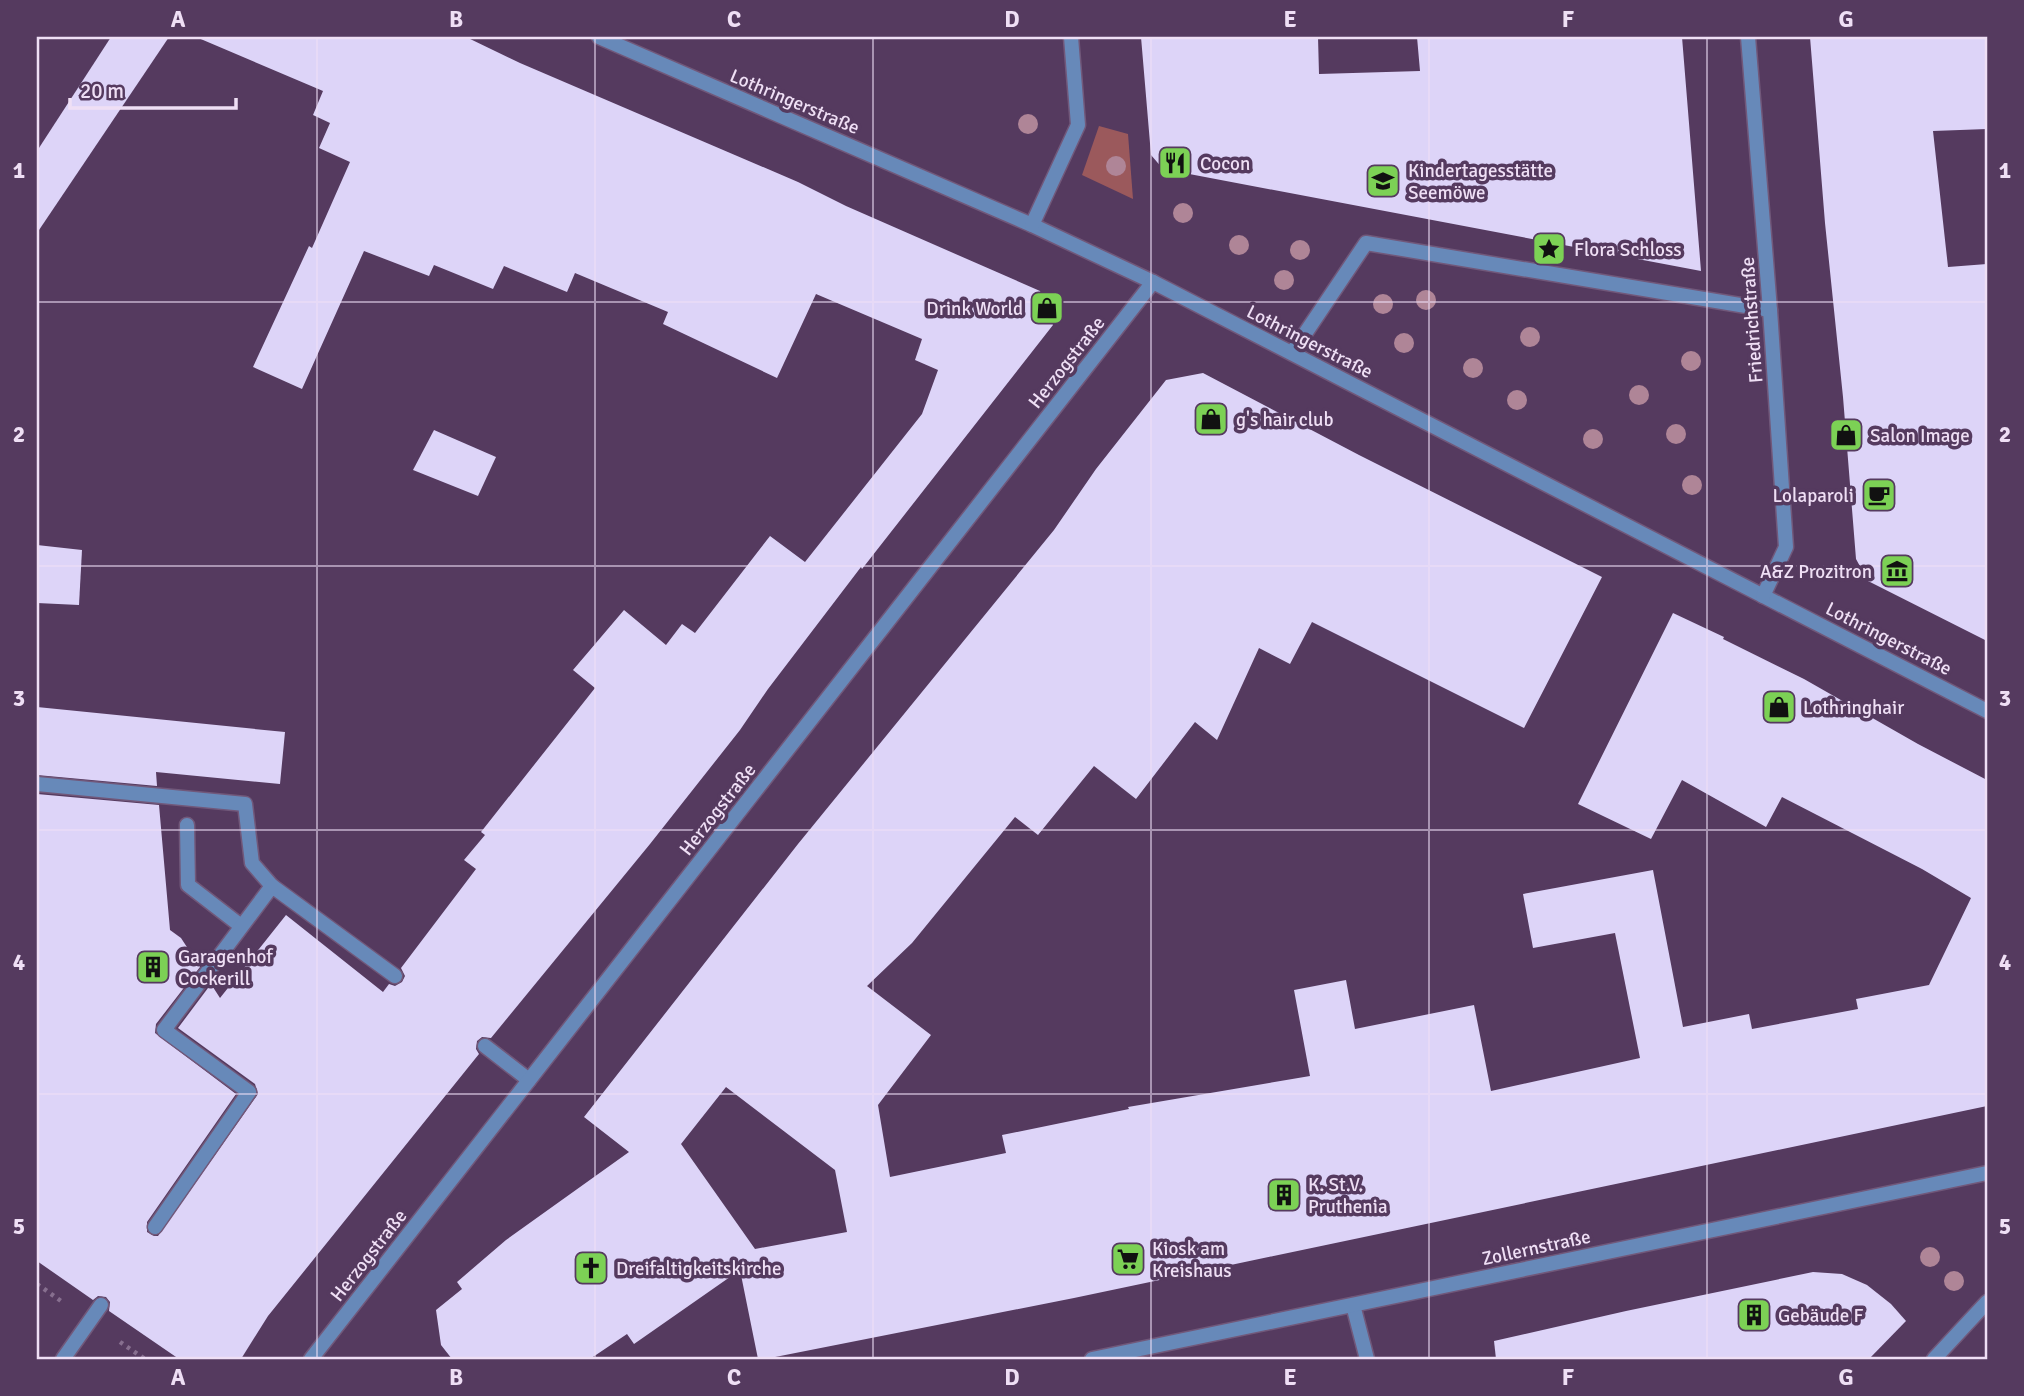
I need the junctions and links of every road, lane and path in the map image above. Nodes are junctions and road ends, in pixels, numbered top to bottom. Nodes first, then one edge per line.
1 (599, 37) edge
2 (1071, 37) edge
3 (1748, 37) edge
4 (1032, 225) junction
5 (1153, 282) junction
6 (1770, 310) junction
7 (1292, 353) junction
8 (1763, 596) junction
9 (1987, 711) edge
10 (37, 783) edge
11 (187, 825) dead end
12 (272, 886) junction
13 (241, 926) junction
14 (395, 976) dead end
15 (485, 1046) dead end
16 (529, 1080) junction
17 (1987, 1173) edge
18 (155, 1227) dead end
19 (1987, 1302) edge
20 (101, 1305) dead end
21 (1353, 1305) junction
22 (63, 1359) edge
23 (311, 1359) edge
24 (1092, 1359) edge
25 (1367, 1359) edge
26 (1934, 1359) edge

1 - 4 street, Lothringerstraße
2 - 4 street
3 - 6 street, Friedrichstraße
4 - 5 street, Lothringerstraße
5 - 7 street, Lothringerstraße
5 - 16 street, Herzogstraße
6 - 7 street
6 - 8 street, Friedrichstraße
7 - 8 street, Lothringerstraße
8 - 9 street, Lothringerstraße
10 - 12 street
11 - 13 street
12 - 13 street
12 - 14 street
13 - 18 street
15 - 16 street
16 - 23 street, Herzogstraße
17 - 21 street, Zollernstraße
19 - 26 street
20 - 22 street
21 - 24 street, Zollernstraße
21 - 25 street

